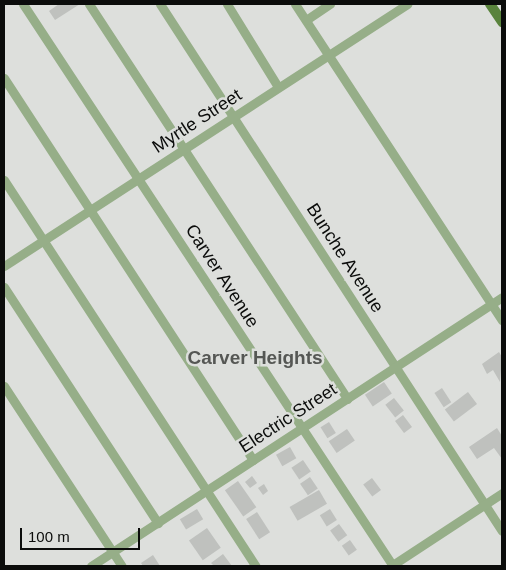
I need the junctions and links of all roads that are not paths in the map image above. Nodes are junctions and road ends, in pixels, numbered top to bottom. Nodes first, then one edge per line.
1 (23, 4) edge
2 (89, 4) edge
3 (160, 4) edge
4 (227, 4) edge
5 (295, 4) edge
6 (330, 4) edge
7 (405, 4) edge
8 (490, 4) edge
9 (306, 20) junction
10 (502, 22) edge
11 (329, 55) junction
12 (4, 78) edge
13 (278, 87) junction
14 (234, 116) junction
15 (183, 149) junction
16 (138, 178) junction
17 (4, 180) edge
18 (90, 210) junction
19 (43, 240) junction
20 (4, 266) edge
21 (4, 287) edge
22 (502, 297) edge
23 (492, 304) junction
24 (502, 320) edge
25 (396, 367) junction
26 (4, 386) edge
27 (347, 399) junction
28 (302, 428) junction
29 (253, 460) junction
30 (207, 491) junction
31 (502, 494) edge
32 (485, 504) junction
33 (158, 523) junction
34 (502, 531) edge
35 (112, 552) junction
36 (91, 566) edge
37 (122, 566) edge
38 (256, 566) edge
39 (392, 566) edge

1 - 16 street, Carver Avenue
2 - 15 street
3 - 14 street, Bunche Avenue
4 - 13 street
5 - 9 street
6 - 9 street
7 - 11 street, Myrtle Street
8 - 10 main road
9 - 11 street
11 - 13 street, Myrtle Street
11 - 23 street
12 - 18 street
13 - 14 street, Myrtle Street
14 - 15 street, Myrtle Street
14 - 25 street, Bunche Avenue
15 - 16 street, Myrtle Street
15 - 27 street
16 - 18 street, Myrtle Street
16 - 28 street, Carver Avenue
17 - 19 street
18 - 19 street, Myrtle Street
18 - 29 street
19 - 20 street, Myrtle Street
19 - 30 street
21 - 33 street
22 - 23 street, Electric Street
23 - 24 street
23 - 25 street, Electric Street
25 - 27 street, Electric Street
25 - 32 street, Bunche Avenue
26 - 35 street
27 - 28 street, Electric Street
28 - 29 street, Electric Street
28 - 39 street, Carver Avenue
29 - 30 street, Electric Street
30 - 33 street, Electric Street
30 - 38 street
31 - 32 street
32 - 34 street, Bunche Avenue
32 - 39 street
33 - 35 street, Electric Street
35 - 36 street, Electric Street
35 - 37 street

